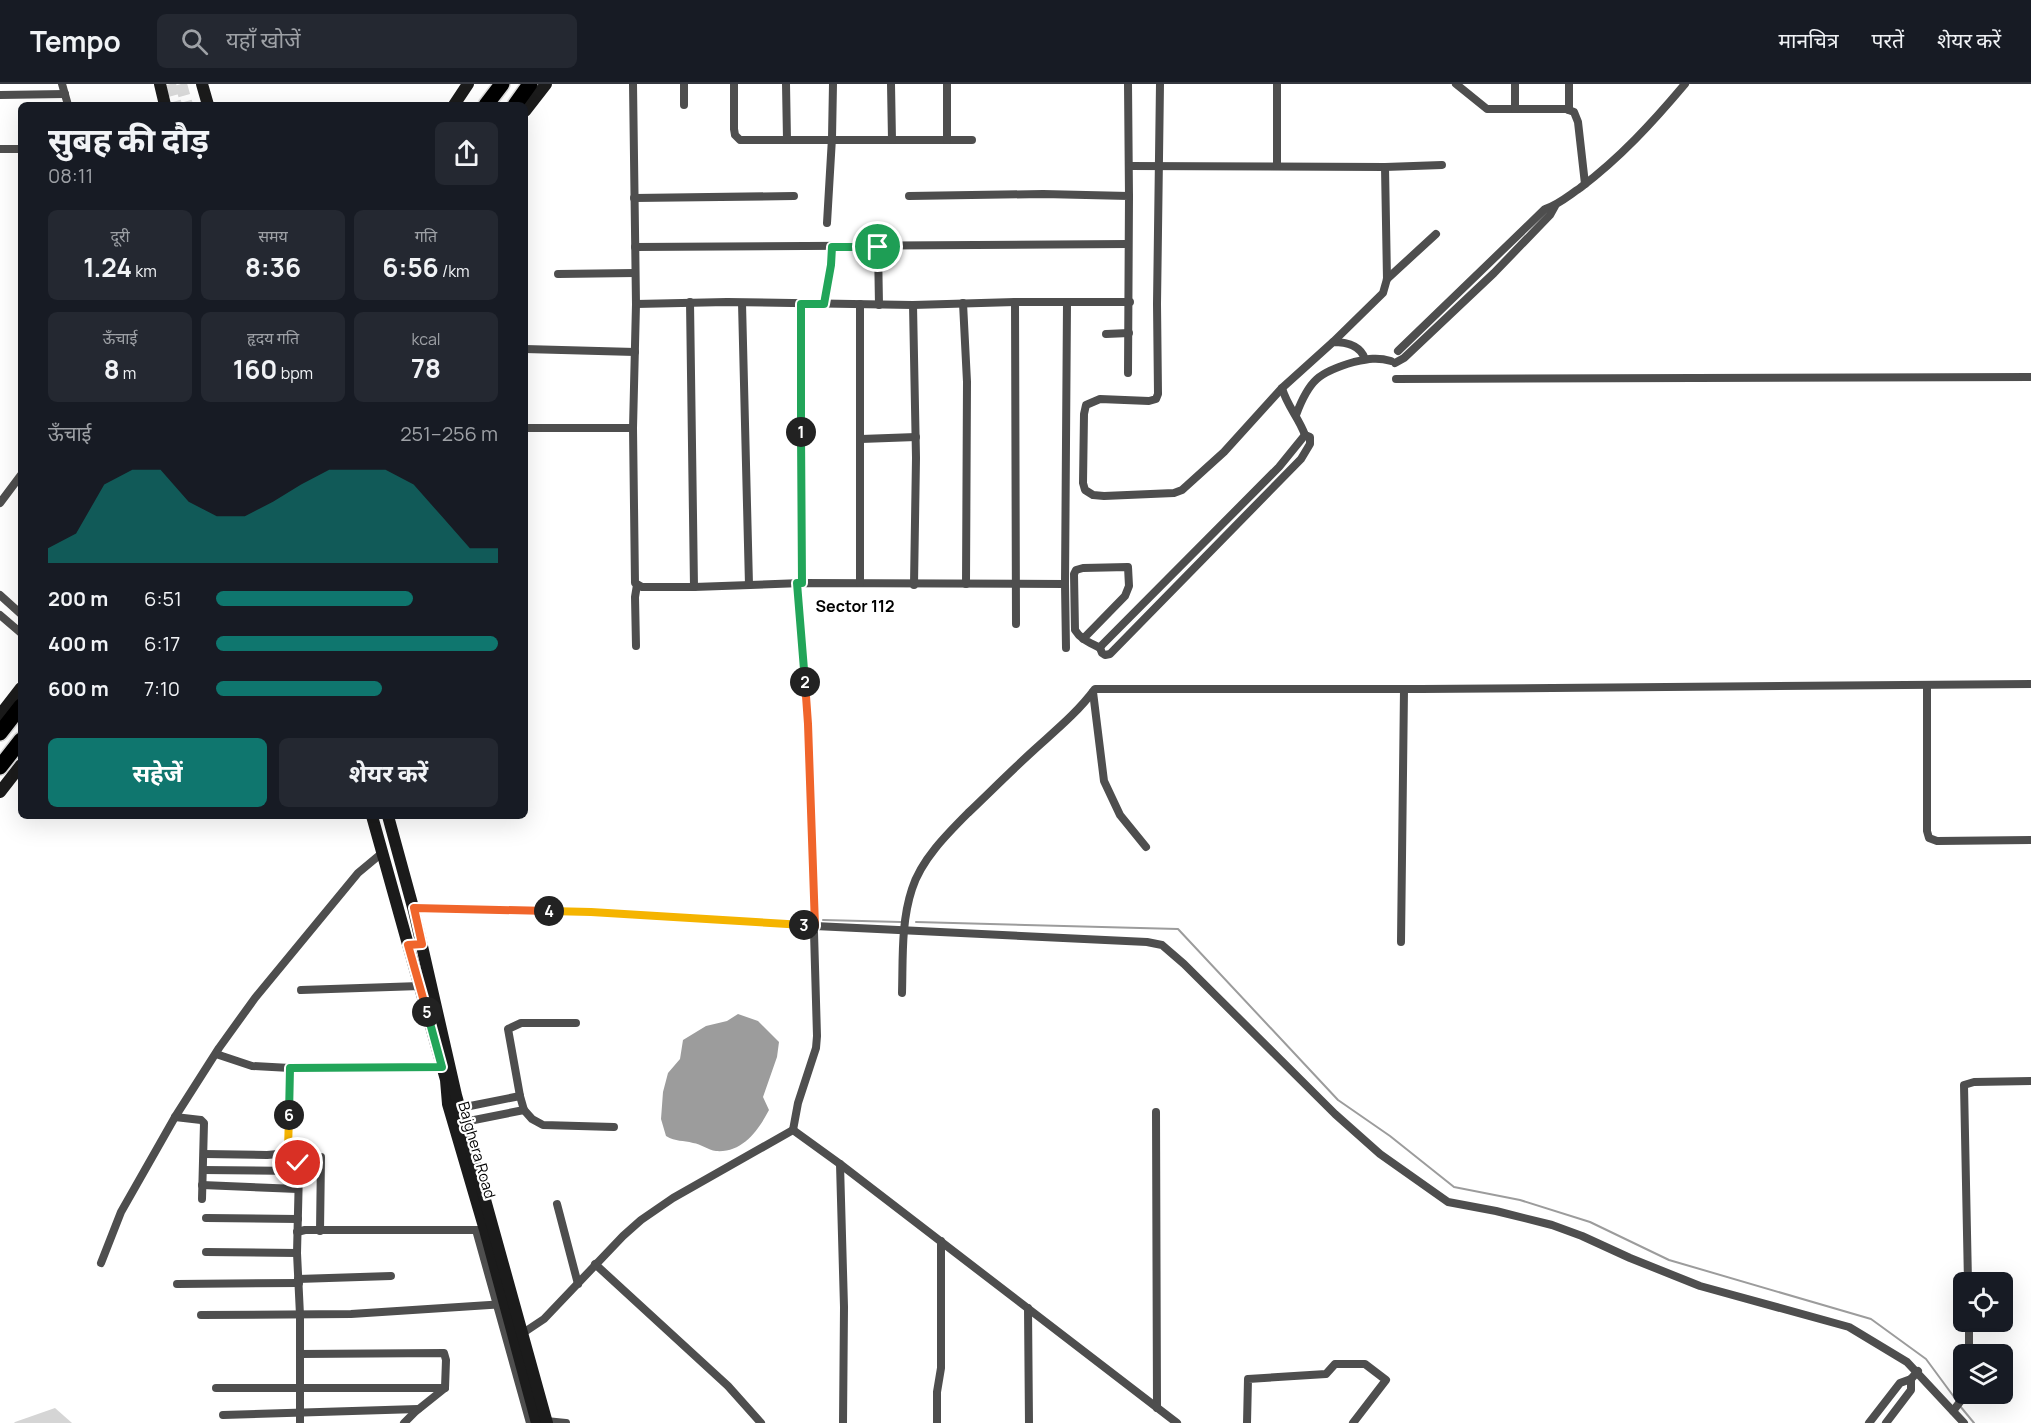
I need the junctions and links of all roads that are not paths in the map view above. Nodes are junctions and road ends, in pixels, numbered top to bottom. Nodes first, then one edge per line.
1 (62, 84) edge
2 (160, 84) edge
3 (202, 84) edge
4 (468, 84) edge
5 (502, 84) edge
6 (530, 84) edge
7 (546, 84) edge
8 (633, 84) edge
9 (684, 84) edge
10 (734, 84) edge
11 (786, 84) edge
12 (833, 84) edge
13 (891, 84) edge
14 (947, 84) edge
15 (1128, 84) edge
16 (1160, 84) edge
17 (1277, 84) edge
18 (1456, 84) edge
19 (1515, 84) edge
20 (1569, 84) edge
21 (1685, 84) edge
22 (64, 94) junction
23 (0, 95) edge
24 (67, 102) edge
25 (164, 102) edge
26 (207, 102) edge
27 (456, 102) edge
28 (488, 102) edge
29 (517, 102) edge
30 (684, 105) dead end
31 (528, 107) edge
32 (1515, 109) junction
33 (1569, 110) junction
34 (832, 138) junction
35 (787, 140) junction
36 (892, 140) junction
37 (947, 140) junction
38 (972, 140) dead end
39 (0, 149) edge
40 (18, 149) edge
41 (1442, 165) dead end
42 (1129, 166) junction
43 (1160, 166) junction
44 (1277, 166) junction
45 (1385, 167) junction
46 (1585, 184) junction
47 (794, 196) dead end
48 (909, 196) dead end
49 (1129, 196) junction
50 (634, 198) junction
51 (827, 223) dead end
52 (1436, 234) dead end
53 (1128, 244) junction
54 (635, 247) junction
55 (832, 247) junction
56 (878, 247) junction
57 (635, 273) junction
58 (558, 274) dead end
59 (1386, 279) junction
60 (690, 302) junction
61 (1015, 302) junction
62 (1130, 302) junction
63 (742, 303) junction
64 (963, 303) junction
65 (1067, 303) junction
66 (636, 304) junction
67 (801, 304) junction
68 (824, 304) junction
69 (860, 304) junction
70 (879, 304) junction
71 (914, 305) junction
72 (1129, 333) junction
73 (1106, 334) dead end
74 (1423, 334) junction
75 (1333, 342) junction
76 (528, 349) edge
77 (1398, 351) dead end
78 (635, 352) junction
79 (1365, 359) junction
80 (1128, 373) dead end
81 (2031, 377) edge
82 (1396, 379) dead end
83 (1282, 388) junction
84 (1296, 415) junction
85 (528, 428) edge
86 (633, 428) junction
87 (1305, 435) junction
88 (916, 437) junction
89 (861, 439) junction
90 (18, 479) edge
91 (1266, 480) junction
92 (1272, 488) junction
93 (0, 502) edge
94 (800, 583) junction
95 (860, 583) junction
96 (966, 584) junction
97 (1016, 584) junction
98 (1065, 584) junction
99 (637, 585) junction
100 (748, 585) junction
101 (914, 585) junction
102 (694, 587) junction
103 (0, 595) edge
104 (18, 611) edge
105 (0, 615) edge
106 (1016, 624) dead end
107 (18, 630) edge
108 (1083, 639) junction
109 (636, 646) dead end
110 (1066, 648) dead end
111 (1100, 648) junction
112 (2031, 684) edge
113 (1927, 685) junction
114 (1404, 689) junction
115 (18, 692) edge
116 (1093, 692) junction
117 (18, 710) edge
118 (0, 715) edge
119 (0, 733) edge
120 (18, 744) edge
121 (0, 767) edge
122 (18, 769) edge
123 (0, 792) edge
124 (373, 819) edge
125 (389, 819) edge
126 (2031, 840) edge
127 (1146, 847) dead end
128 (382, 853) junction
129 (414, 908) junction
130 (815, 926) junction
131 (904, 930) junction
132 (1401, 942) dead end
133 (422, 944) junction
134 (408, 945) junction
135 (420, 986) junction
136 (301, 990) dead end
137 (902, 993) dead end
138 (576, 1023) dead end
139 (216, 1054) junction
140 (442, 1067) junction
141 (290, 1068) junction
142 (2031, 1081) edge
143 (520, 1096) junction
144 (460, 1108) junction
145 (524, 1110) junction
146 (1156, 1112) dead end
147 (175, 1117) junction
148 (464, 1122) junction
149 (614, 1127) dead end
150 (793, 1130) junction
151 (289, 1153) junction
152 (204, 1154) junction
153 (321, 1157) dead end
154 (840, 1164) junction
155 (203, 1170) junction
156 (299, 1171) junction
157 (202, 1185) junction
158 (298, 1189) junction
159 (202, 1199) dead end
160 (557, 1204) dead end
161 (206, 1218) dead end
162 (297, 1220) junction
163 (480, 1230) junction
164 (320, 1231) junction
165 (297, 1232) junction
166 (941, 1241) junction
167 (206, 1252) dead end
168 (297, 1253) junction
169 (101, 1263) dead end
170 (596, 1264) junction
171 (1968, 1272) edge
172 (391, 1276) dead end
173 (298, 1281) junction
174 (177, 1284) dead end
175 (578, 1284) junction
176 (500, 1304) junction
177 (1028, 1308) junction
178 (201, 1315) dead end
179 (300, 1315) junction
180 (518, 1336) junction
181 (300, 1354) junction
182 (1918, 1371) junction
183 (1911, 1379) junction
184 (216, 1388) dead end
185 (445, 1388) junction
186 (299, 1389) junction
187 (1958, 1404) edge
188 (418, 1408) junction
189 (1157, 1408) junction
190 (300, 1411) junction
191 (1953, 1411) junction
192 (223, 1415) dead end
193 (543, 1422) edge
194 (300, 1423) edge
195 (404, 1423) edge
196 (530, 1423) edge
197 (566, 1423) edge
198 (761, 1423) edge
199 (843, 1423) edge
200 (937, 1423) edge
201 (1029, 1423) edge
202 (1177, 1423) edge
203 (1247, 1423) edge
204 (1353, 1423) edge
205 (1869, 1423) edge
206 (1886, 1423) edge
207 (1964, 1423) edge

1 - 22 street
2 - 25 main road
3 - 26 main road
4 - 27 main road
5 - 28 highway
6 - 29 highway
7 - 31 main road
8 - 50 street
9 - 30 street
10 - 35 street
11 - 35 street
12 - 34 street
13 - 36 street
14 - 37 street
15 - 42 street
16 - 43 street
17 - 44 street
18 - 32 street
19 - 32 street
20 - 33 street
21 - 46 street
22 - 23 street
22 - 24 street
32 - 33 street
33 - 46 street
34 - 35 street
34 - 36 street
34 - 51 street
36 - 37 street
37 - 38 street
39 - 40 street
41 - 45 street
42 - 43 street
42 - 49 street
43 - 44 street
43 - 83 street
44 - 45 street
45 - 59 street
46 - 74 street
47 - 50 street
48 - 49 street
49 - 53 street
50 - 54 street
52 - 59 street
53 - 56 street
53 - 62 street
54 - 55 street
54 - 57 street
55 - 56 street
55 - 68 street
56 - 70 street
57 - 58 street
57 - 66 street
59 - 75 street
60 - 63 street
60 - 66 street
60 - 102 street
61 - 64 street
61 - 65 street
61 - 97 street
62 - 65 street
62 - 72 street
63 - 67 street
63 - 100 street
64 - 71 street
64 - 96 street
65 - 98 street
66 - 78 street
67 - 68 street
67 - 94 street
68 - 69 street
69 - 70 street
69 - 89 street
70 - 71 street
71 - 88 street
72 - 73 street
72 - 80 street
74 - 77 street
74 - 79 street
75 - 79 street
75 - 83 street
76 - 78 street
78 - 86 street
79 - 84 street
81 - 82 street
83 - 84 street
84 - 87 street
85 - 86 street
86 - 99 street
87 - 91 street
87 - 92 street
88 - 89 street
88 - 101 street
89 - 95 street
90 - 93 street
91 - 92 street
91 - 111 street
92 - 111 street
94 - 95 street
94 - 100 street
94 - 130 street
95 - 101 street
96 - 97 street
96 - 101 street
97 - 98 street
97 - 106 street
98 - 110 street
99 - 102 street
99 - 109 street
100 - 102 street
103 - 104 street
105 - 107 street
108 - 108 street
108 - 111 street
112 - 113 street
113 - 114 street
113 - 126 street
114 - 116 street
114 - 132 street
115 - 118 main road
116 - 127 street
116 - 131 street
117 - 119 highway
120 - 121 highway
122 - 123 main road
124 - 128 main road, Bajghera Road
125 - 129 main road, Bajghera Road
128 - 134 main road, Bajghera Road
128 - 139 street
129 - 130 street
129 - 133 main road, Bajghera Road
130 - 131 street
130 - 150 street
131 - 137 street
131 - 182 street
133 - 134 main road
133 - 144 main road, Bajghera Road
134 - 135 main road, Bajghera Road
135 - 136 street
135 - 140 main road, Bajghera Road
138 - 143 street
139 - 141 street
139 - 147 street
140 - 141 street
140 - 163 main road, Bajghera Road
141 - 151 street
142 - 171 street
143 - 144 street
143 - 145 street
144 - 148 main road, Bajghera Road
145 - 148 street
145 - 149 street
146 - 189 street
147 - 152 street
147 - 169 street
148 - 180 main road, Bajghera Road
150 - 154 street
150 - 170 street
151 - 152 street
151 - 156 street
152 - 155 street
153 - 164 street
154 - 166 street
154 - 199 street
155 - 156 street
155 - 157 street
156 - 158 street
157 - 158 street
157 - 159 street
158 - 162 street
160 - 175 street
161 - 162 street
162 - 165 street
163 - 164 street
163 - 176 main road, Bajghera Road
164 - 165 street
165 - 168 street
166 - 177 street
166 - 200 street
167 - 168 street
168 - 173 street
170 - 175 street
170 - 198 street
172 - 173 street
173 - 174 street
173 - 179 street
175 - 180 street
176 - 179 street
176 - 180 main road, Bajghera Road
176 - 196 street
177 - 189 street
177 - 201 street
178 - 179 street
179 - 181 street
180 - 193 main road, Bajghera Road
181 - 185 street
181 - 186 street
182 - 183 street
182 - 191 street
183 - 205 street
183 - 206 street
184 - 186 street
185 - 186 street
185 - 188 street
186 - 190 street
187 - 191 street
188 - 190 street
188 - 195 street
189 - 202 street
190 - 192 street
190 - 194 street
191 - 207 street
193 - 197 street
203 - 204 street

